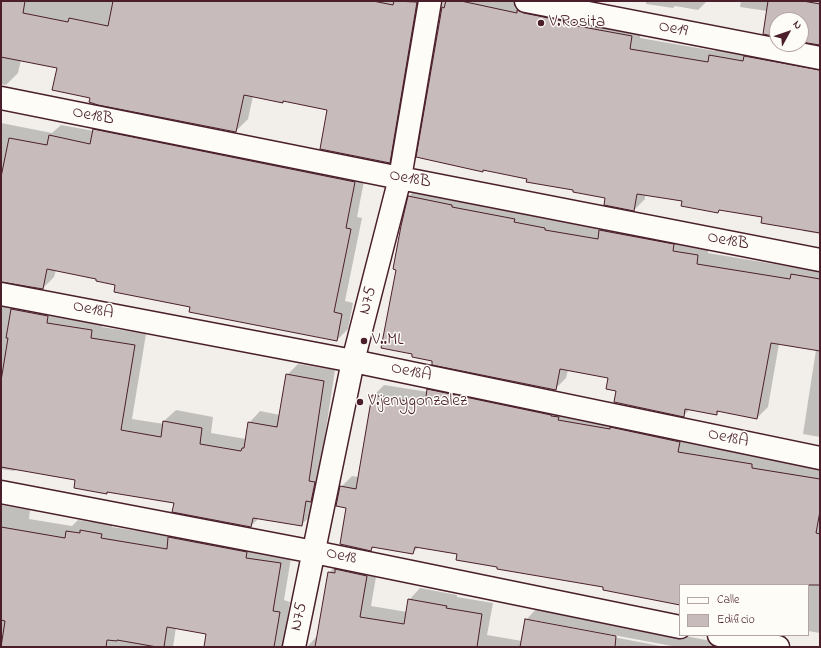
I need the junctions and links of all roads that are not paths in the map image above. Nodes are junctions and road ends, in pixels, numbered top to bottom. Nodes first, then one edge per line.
1 (430, 1) edge
2 (526, 1) edge
3 (820, 58) edge
4 (1, 98) edge
5 (400, 178) junction
6 (820, 260) edge
7 (1, 294) edge
8 (353, 361) junction
9 (820, 458) edge
10 (1, 492) edge
11 (314, 552) junction
12 (679, 627) edge
13 (724, 636) edge
14 (294, 647) edge
15 (778, 647) edge

1 - 5 street, N75
2 - 3 street, Oe19
4 - 5 street, Oe18B
5 - 6 street, Oe18B
5 - 8 street, N75
7 - 8 street, Oe18A
8 - 9 street, Oe18A
8 - 11 street, N75
10 - 11 street, Oe18
11 - 12 street, Oe18
11 - 14 street, N75
13 - 15 street

